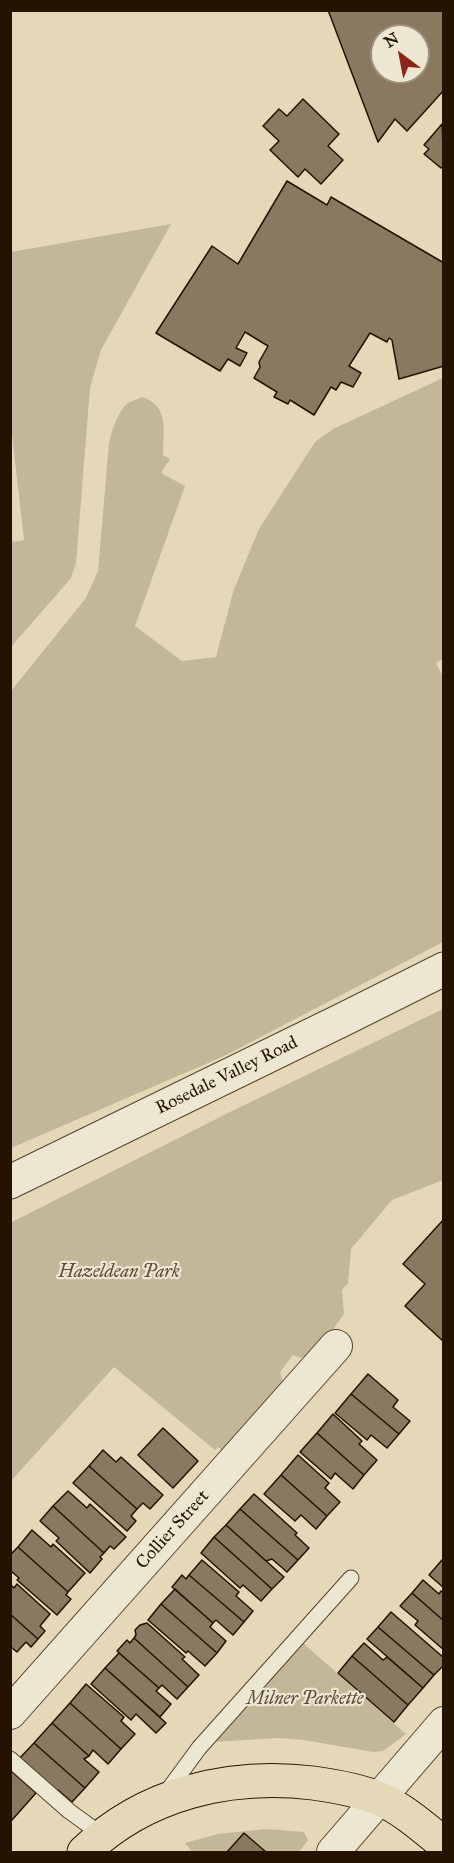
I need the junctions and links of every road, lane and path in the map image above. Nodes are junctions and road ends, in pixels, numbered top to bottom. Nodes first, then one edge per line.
1 (444, 969) edge
2 (10, 1182) edge
3 (336, 1346) dead end
4 (351, 1578) dead end
5 (10, 1713) edge
6 (444, 1723) edge
7 (10, 1760) edge
8 (380, 1799) junction
9 (161, 1801) junction
10 (93, 1844) edge
11 (444, 1844) edge
12 (333, 1852) edge

1 - 2 street, Rosedale Valley Road
3 - 5 street, Collier Street
4 - 9 lane
6 - 8 street
7 - 10 lane
8 - 9 main road
8 - 11 main road
8 - 12 street
9 - 10 main road

